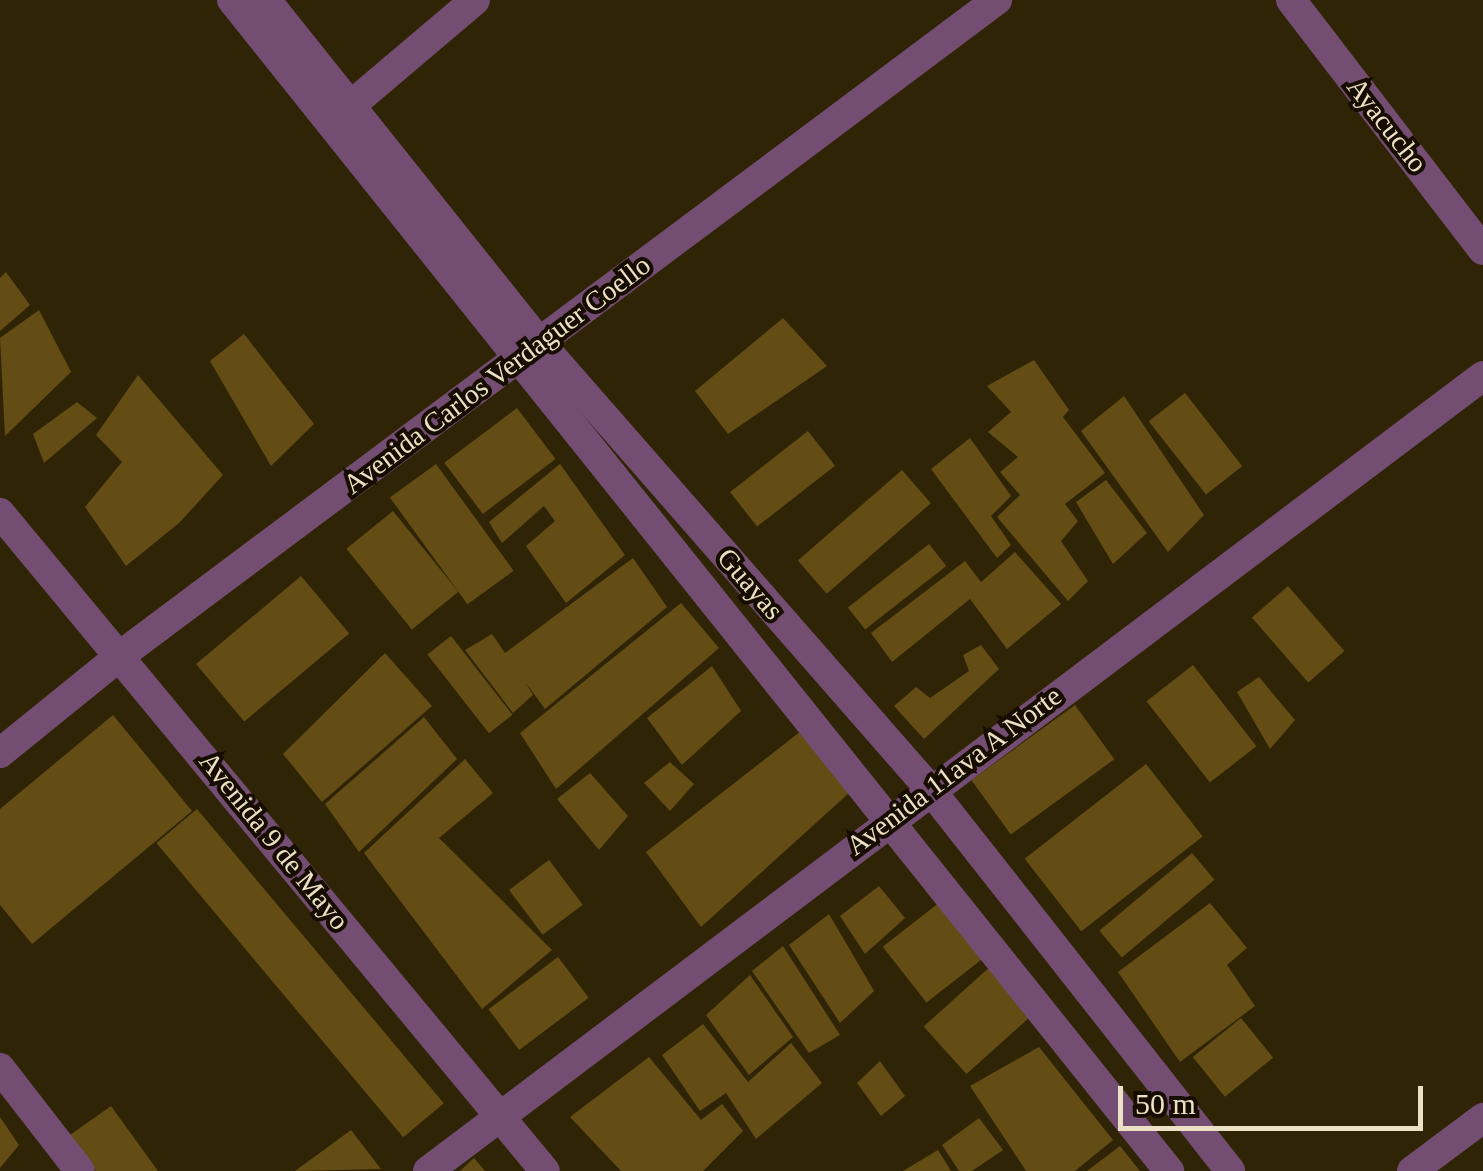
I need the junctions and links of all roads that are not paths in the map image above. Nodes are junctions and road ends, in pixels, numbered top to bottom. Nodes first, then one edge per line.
1 (232, 0) edge
2 (266, 0) edge
3 (475, 0) edge
4 (997, 0) edge
5 (1290, 0) edge
6 (349, 107) junction
7 (1483, 250) edge
8 (530, 350) junction
9 (1483, 376) edge
10 (0, 513) edge
11 (121, 655) junction
12 (0, 752) edge
13 (930, 788) junction
14 (889, 820) junction
15 (0, 1068) edge
16 (498, 1114) junction
17 (1483, 1118) edge
18 (80, 1171) edge
19 (428, 1171) edge
20 (546, 1171) edge
21 (1169, 1171) edge
22 (1230, 1171) edge
23 (1412, 1171) edge

1 - 8 street, Guayas
2 - 6 street, Guayas
3 - 6 street
4 - 8 street, Avenida Carlos Verdaguer Coello
5 - 7 street, Ayacucho
6 - 8 street, Guayas
8 - 11 street, Avenida Carlos Verdaguer Coello
8 - 13 street, Guayas
8 - 14 street, Guayas
9 - 13 street, Avenida 11ava A Norte
10 - 11 street, Avenida 9 de Mayo
11 - 12 street, Avenida Carlos Verdaguer Coello
11 - 16 street, Avenida 9 de Mayo
13 - 14 street, Avenida 11ava A Norte
13 - 22 street, Guayas
14 - 16 street, Avenida 11ava A Norte
14 - 21 street, Guayas
15 - 18 street
16 - 19 street, Avenida 11ava A Norte
16 - 20 street, Avenida 9 de Mayo
17 - 23 street

